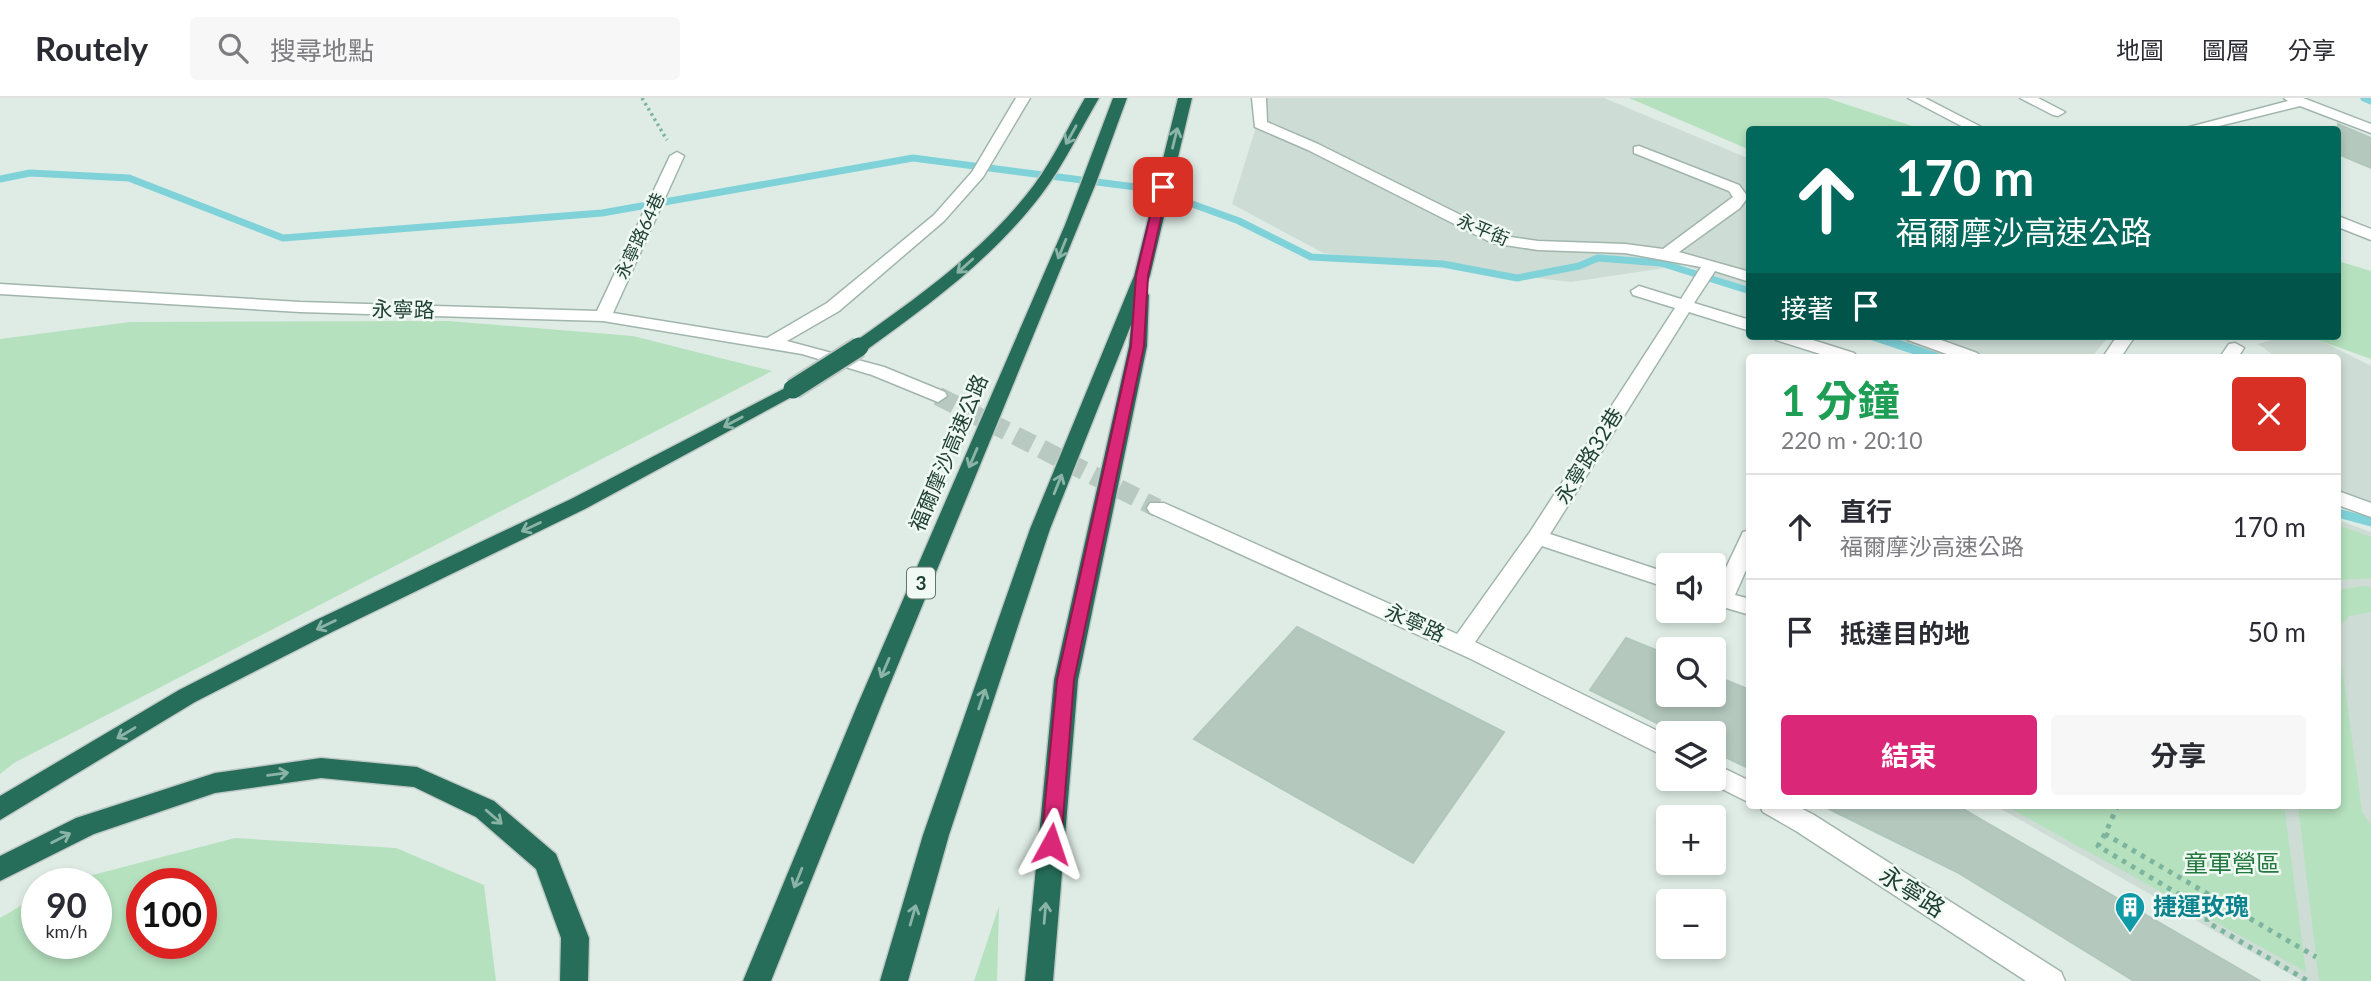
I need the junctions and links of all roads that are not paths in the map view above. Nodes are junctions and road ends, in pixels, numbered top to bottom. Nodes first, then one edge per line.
1 (1023, 98) edge
2 (1092, 98) edge
3 (1120, 98) edge
4 (1185, 98) edge
5 (1259, 98) edge
6 (1914, 98) edge
7 (2027, 98) edge
8 (2296, 100) edge
9 (2058, 112) dead end
10 (1973, 126) edge
11 (2199, 126) edge
12 (2371, 129) edge
13 (1639, 150) dead end
14 (677, 156) road end
15 (2341, 221) edge
16 (2371, 235) edge
17 (1666, 254) junction
18 (1711, 264) junction
19 (1142, 276) junction
20 (1746, 276) edge
21 (0, 289) edge
22 (1639, 291) dead end
23 (1684, 305) junction
24 (603, 316) junction
25 (1746, 325) edge
26 (1793, 340) edge
27 (1925, 340) edge
28 (769, 344) junction
29 (1832, 354) edge
30 (1963, 354) edge
31 (939, 396) tunnel mouth
32 (2341, 499) edge
33 (1157, 508) tunnel mouth
34 (2371, 510) edge
35 (1537, 537) junction
36 (1746, 545) edge
37 (1656, 577) edge
38 (1726, 583) edge
39 (1726, 600) edge
40 (1746, 606) edge
41 (1462, 644) junction
42 (1656, 742) edge
43 (1726, 780) edge
44 (1746, 791) edge
45 (0, 809) edge
46 (1779, 809) edge
47 (0, 869) edge
48 (574, 981) edge
49 (757, 981) edge
50 (894, 981) edge
51 (1039, 981) edge
52 (2051, 981) edge

1 - 28 street
2 -> 45 highway, bridge
3 -> 49 highway, 福爾摩沙高速公路 / 3
19 -> 4 highway
5 - 17 street, 永平街
6 - 10 street
7 - 9 street
8 - 11 street
8 - 12 street
13 - 17 street
14 - 24 street, 永寧路64巷
15 - 16 street
17 - 18 street, 永平街
18 - 20 street, 永平街
18 - 23 street, 永寧路32巷
50 -> 19 highway
51 -> 19 highway
21 - 24 street, 永寧路
22 - 23 street
23 - 25 street
23 - 35 street, 永寧路32巷
24 - 28 street, 永寧路
26 - 29 street
27 - 30 street
28 - 31 street, 永寧路
32 - 34 street
33 - 41 street, 永寧路
35 - 37 street
35 - 41 street, 永寧路32巷
36 - 38 street
39 - 40 street
41 - 42 street, 永寧路
43 - 44 street
46 - 52 street, 永寧路
47 -> 48 highway

